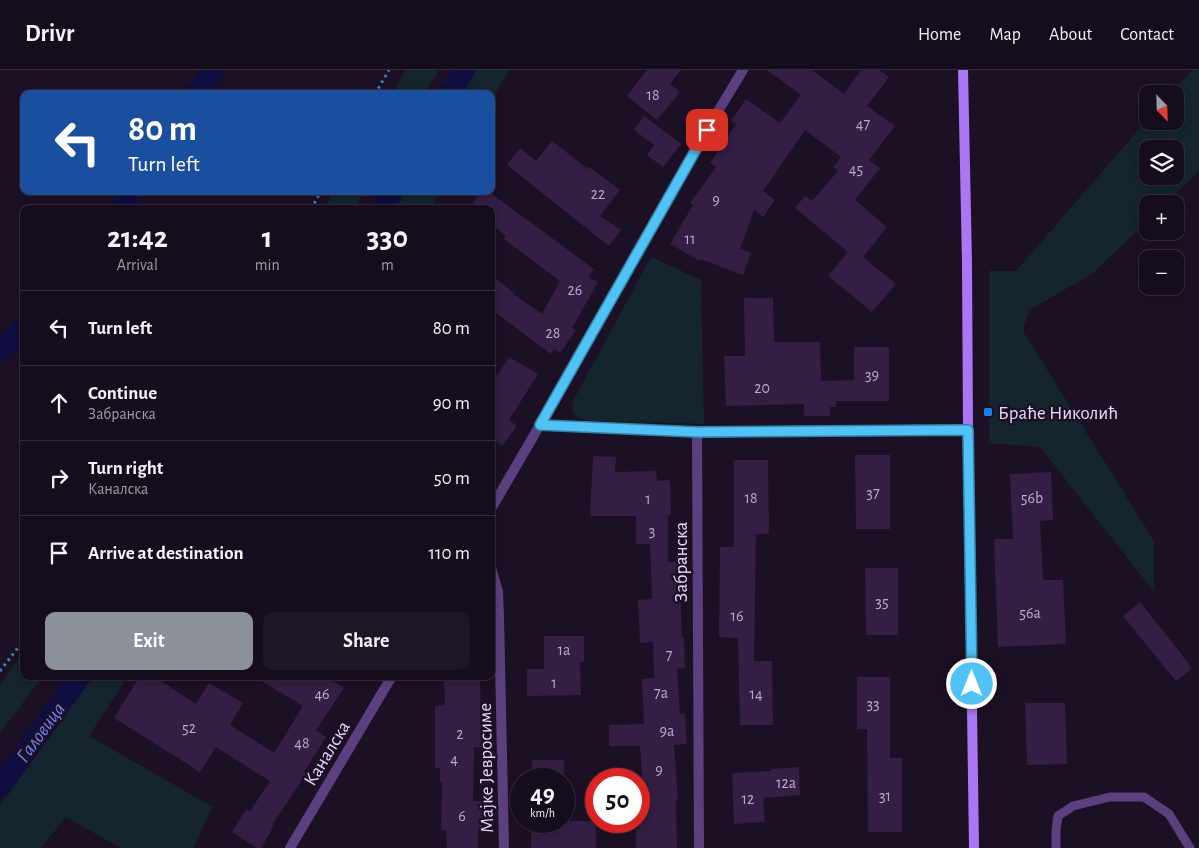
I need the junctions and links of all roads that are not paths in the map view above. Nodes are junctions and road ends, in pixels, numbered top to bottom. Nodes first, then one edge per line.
1 (743, 70) edge
2 (963, 70) edge
3 (540, 425) junction
4 (968, 430) junction
5 (697, 432) junction
6 (495, 503) edge
7 (495, 582) edge
8 (390, 680) edge
9 (290, 848) edge
10 (504, 848) edge
11 (699, 848) edge
12 (974, 848) edge
13 (1056, 848) edge
14 (1190, 848) edge

1 - 3 street
2 - 4 main road
3 - 5 street
3 - 6 street
4 - 5 street
4 - 12 main road
5 - 11 street, Забранска
7 - 10 street, Мајке Јевросиме
8 - 9 street, Каналска
13 - 14 lane

